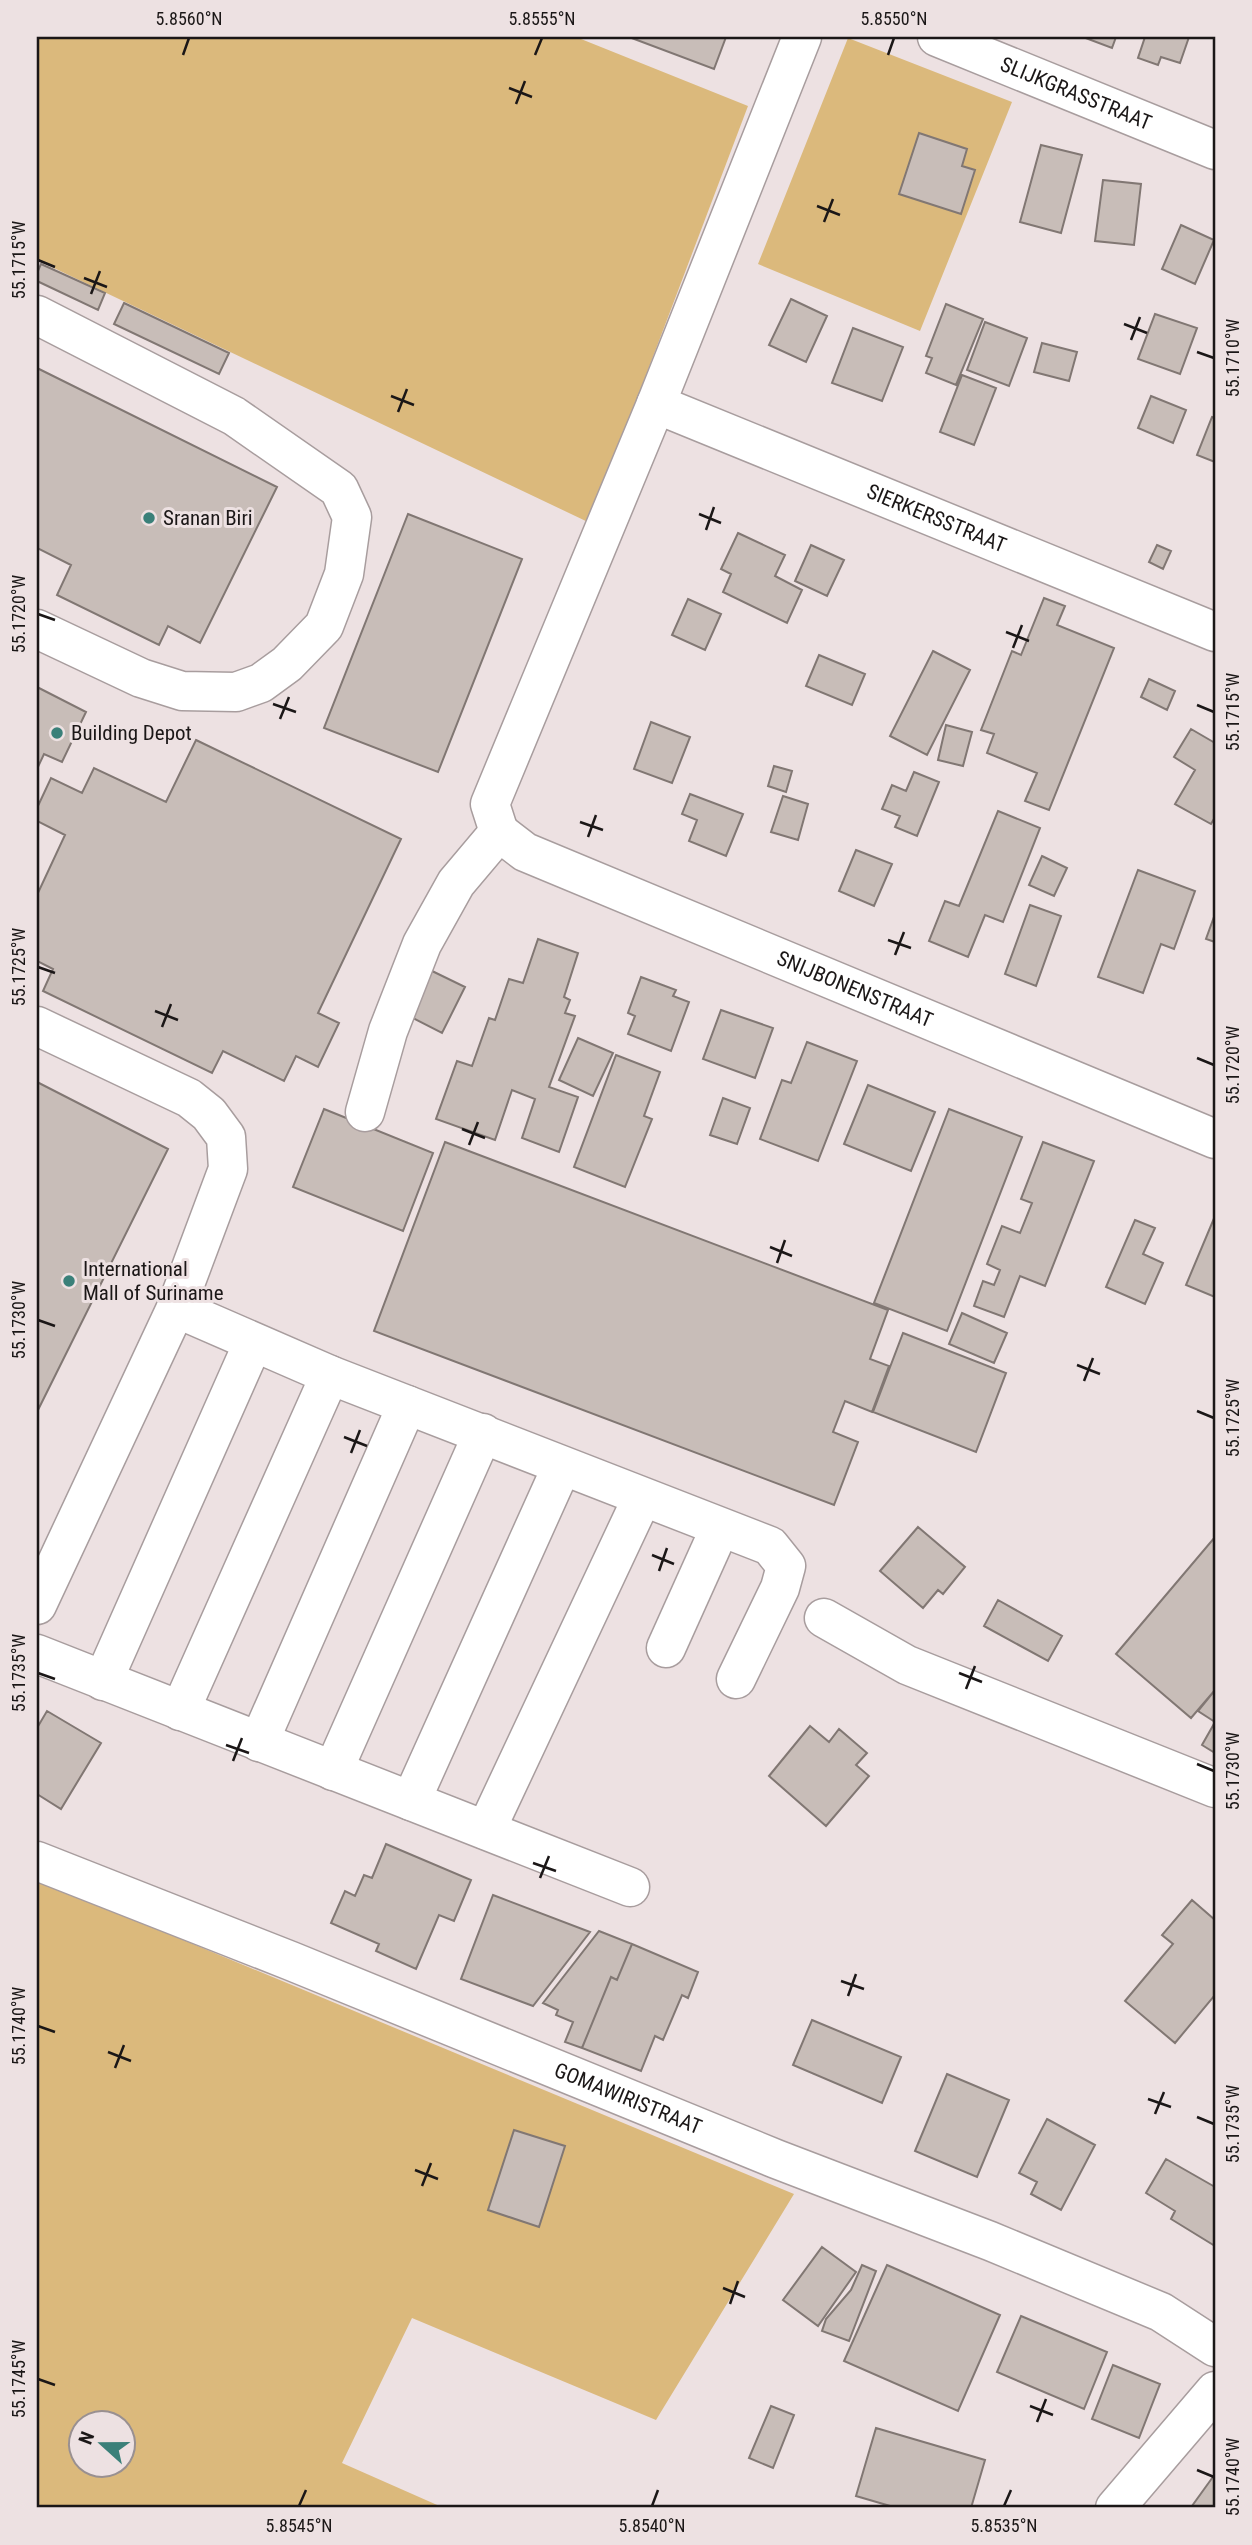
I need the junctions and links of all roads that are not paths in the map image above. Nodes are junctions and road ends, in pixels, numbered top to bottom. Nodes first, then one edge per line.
1 (802, 37) edge
2 (937, 37) edge
3 (1215, 150) edge
4 (37, 314) edge
5 (656, 404) junction
6 (37, 629) edge
7 (1215, 632) edge
8 (499, 832) junction
9 (37, 1026) edge
10 (365, 1111) dead end
11 (1215, 1139) edge
12 (176, 1308) junction
13 (253, 1343) junction
14 (330, 1375) junction
15 (407, 1405) junction
16 (483, 1433) junction
17 (562, 1466) junction
18 (642, 1498) junction
19 (720, 1528) junction
20 (37, 1605) edge
21 (824, 1618) dead end
22 (666, 1647) dead end
23 (37, 1654) edge
24 (736, 1679) dead end
25 (103, 1681) junction
26 (180, 1711) junction
27 (259, 1742) junction
28 (334, 1771) junction
29 (1215, 1788) edge
30 (411, 1801) junction
31 (486, 1830) junction
32 (37, 1861) edge
33 (630, 1887) dead end
34 (1215, 2347) edge
35 (1215, 2391) edge
36 (1115, 2508) edge

1 - 5 street
2 - 3 street, SLIJKGRASSTRAAT
4 - 6 street
5 - 7 street, SIERKERSSTRAAT
5 - 8 street
8 - 10 street
8 - 11 street, SNIJBONENSTRAAT
9 - 12 street
12 - 13 street
12 - 20 street
13 - 14 street
13 - 25 street
14 - 15 street
14 - 26 street
15 - 16 street
15 - 27 street
16 - 17 street
16 - 28 street
17 - 18 street
17 - 30 street
18 - 19 street
18 - 31 street
19 - 22 street
19 - 24 street
21 - 29 street
23 - 25 street
25 - 26 street
26 - 27 street
27 - 28 street
28 - 30 street
30 - 31 street
31 - 33 street
32 - 34 street, GOMAWIRISTRAAT
35 - 36 street

